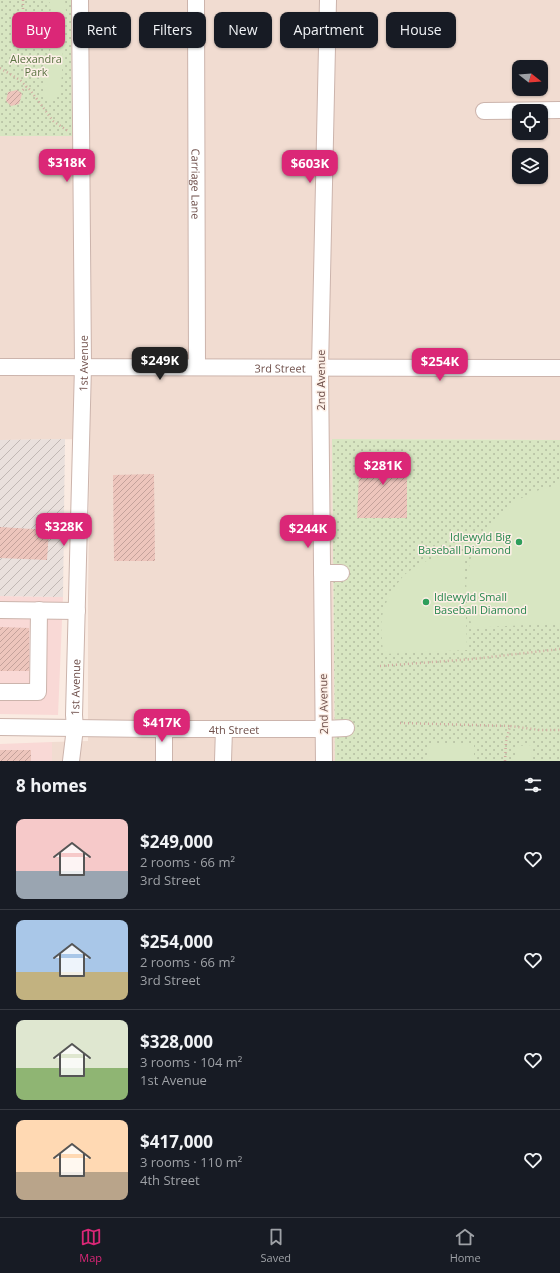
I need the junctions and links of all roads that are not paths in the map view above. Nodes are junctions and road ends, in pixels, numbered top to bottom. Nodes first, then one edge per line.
1 (80, 0) edge
2 (196, 0) edge
3 (328, 0) edge
4 (560, 110) edge
5 (484, 111) dead end
6 (83, 366) junction
7 (0, 367) edge
8 (196, 367) junction
9 (320, 368) junction
10 (560, 368) edge
11 (322, 573) junction
12 (341, 573) dead end
13 (0, 610) edge
14 (39, 610) junction
15 (77, 611) junction
16 (0, 692) edge
17 (0, 726) edge
18 (75, 728) junction
19 (346, 728) dead end
20 (164, 729) junction
21 (224, 729) junction
22 (324, 729) junction
23 (71, 761) edge
24 (164, 761) edge
25 (224, 761) edge
26 (324, 761) edge

1 - 6 street, 1st Avenue
2 - 8 street, Carriage Lane
3 - 9 street, 2nd Avenue
4 - 5 street
6 - 7 street, 3rd Street
6 - 8 street, 3rd Street
6 - 15 street, 1st Avenue
8 - 9 street, 3rd Street
9 - 10 street, 3rd Street
9 - 11 street, 2nd Avenue
11 - 12 street
11 - 22 street, 2nd Avenue
13 - 14 street
14 - 15 street
14 - 16 street
15 - 18 street, 1st Avenue
17 - 18 street, 4th Street
18 - 20 street, 4th Street
18 - 23 street, 1st Avenue
19 - 22 street, 4th Street
20 - 21 street, 4th Street
20 - 24 street
21 - 22 street, 4th Street
21 - 25 street
22 - 26 street, 2nd Avenue

